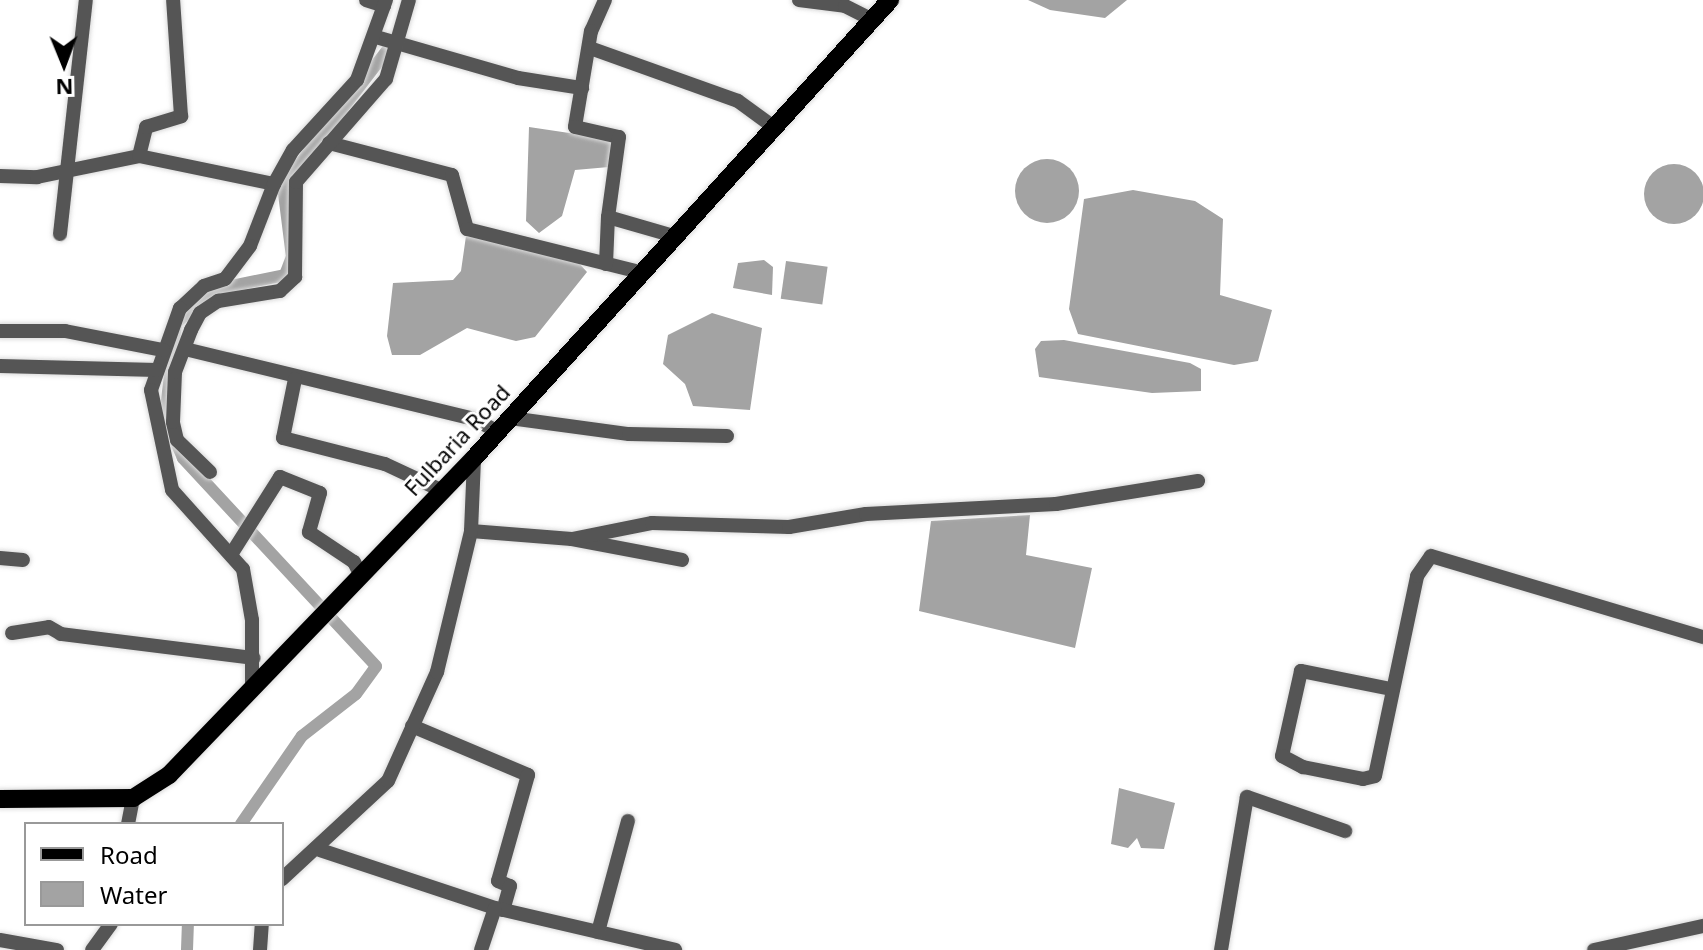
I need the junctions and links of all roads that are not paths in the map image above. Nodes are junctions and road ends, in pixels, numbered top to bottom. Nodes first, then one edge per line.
1 (86, 0) edge
2 (173, 0) edge
3 (366, 0) edge
4 (409, 0) edge
5 (605, 0) edge
6 (799, 0) edge
7 (890, 0) edge
8 (385, 3) edge
9 (873, 20) junction
10 (376, 37) junction
11 (399, 44) junction
12 (590, 48) junction
13 (582, 88) junction
14 (775, 128) junction
15 (329, 143) junction
16 (139, 156) junction
17 (66, 168) junction
18 (0, 176) edge
19 (274, 184) junction
20 (608, 217) junction
21 (60, 234) dead end
22 (674, 236) junction
23 (606, 264) junction
24 (640, 272) junction
25 (0, 331) edge
26 (185, 349) junction
27 (163, 350) junction
28 (0, 366) edge
29 (157, 370) junction
30 (295, 379) junction
31 (504, 425) junction
32 (727, 436) dead end
33 (474, 458) junction
34 (210, 472) dead end
35 (1198, 481) dead end
36 (443, 491) junction
37 (471, 531) junction
38 (572, 539) junction
39 (232, 553) junction
40 (0, 558) edge
41 (23, 560) dead end
42 (682, 560) dead end
43 (361, 576) junction
44 (12, 633) dead end
45 (1703, 637) edge
46 (254, 658) junction
47 (252, 688) junction
48 (1391, 689) junction
49 (412, 726) junction
50 (133, 798) junction
51 (0, 799) edge
52 (628, 821) dead end
53 (128, 822) edge
54 (1345, 831) dead end
55 (320, 850) junction
56 (284, 877) edge
57 (499, 909) junction
58 (110, 926) edge
59 (262, 926) edge
60 (1703, 926) edge
61 (598, 932) junction
62 (0, 940) edge
63 (633, 945) edge
64 (57, 950) edge
65 (92, 950) edge
66 (260, 950) edge
67 (481, 950) edge
68 (675, 950) edge
69 (1221, 950) edge
70 (1594, 950) edge

1 - 17 street
2 - 16 street
3 - 8 street
4 - 11 street
5 - 12 street
6 - 9 street
7 - 9 main road, Fulbaria Road
8 - 10 street
9 - 14 main road, Fulbaria Road
10 - 11 street
10 - 19 street
11 - 13 street
11 - 15 street
12 - 13 street
12 - 14 street
13 - 20 street
14 - 22 main road, Fulbaria Road
15 - 23 street
15 - 26 street
16 - 17 street
16 - 19 street
17 - 18 street
17 - 21 street
19 - 27 street
20 - 22 street
20 - 23 street
22 - 24 main road, Fulbaria Road
23 - 24 street
24 - 31 main road, Fulbaria Road
25 - 27 street
26 - 30 street
26 - 34 street
27 - 29 street
28 - 29 street
29 - 39 street
30 - 31 street
30 - 36 street
31 - 32 street
31 - 33 main road, Fulbaria Road
33 - 36 main road, Fulbaria Road
33 - 37 street
35 - 38 street
36 - 43 main road, Fulbaria Road
37 - 38 street
37 - 49 street
38 - 42 street
39 - 43 street
39 - 46 street
40 - 41 street
43 - 47 main road, Fulbaria Road
44 - 46 street
45 - 48 street
46 - 47 street
47 - 50 main road, Fulbaria Road
48 - 48 street
49 - 55 street
49 - 57 street
50 - 51 main road
50 - 53 street
52 - 61 street
54 - 69 street
55 - 56 street
55 - 57 street
57 - 61 street
57 - 67 street
58 - 65 street
59 - 66 street
60 - 70 street
61 - 63 street
62 - 64 street
63 - 68 street

